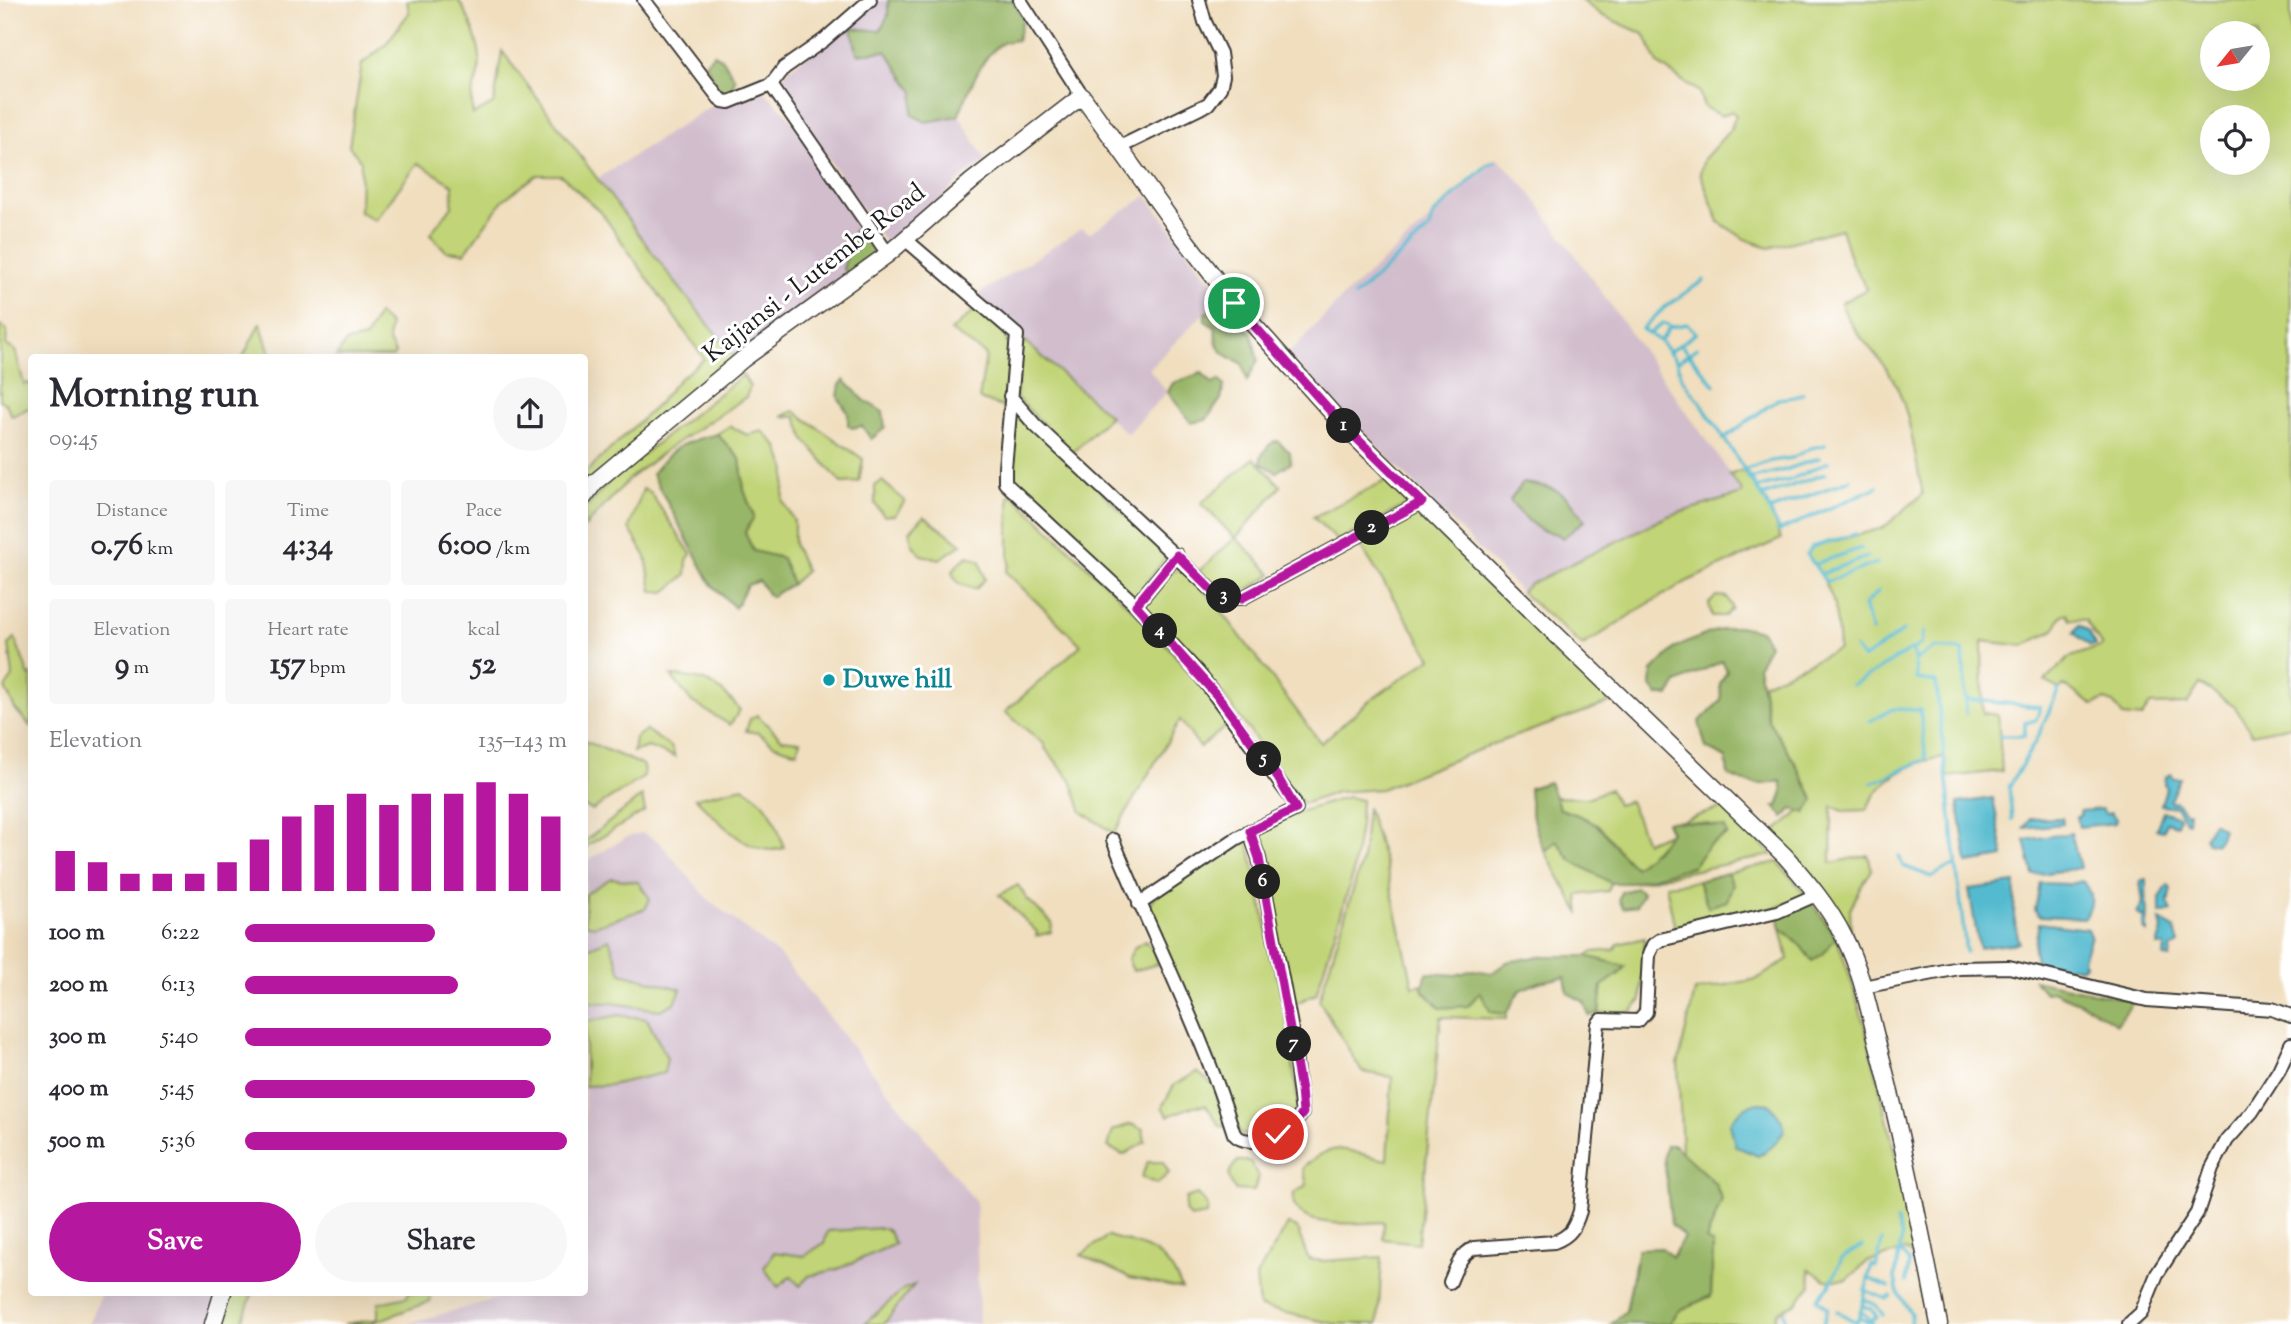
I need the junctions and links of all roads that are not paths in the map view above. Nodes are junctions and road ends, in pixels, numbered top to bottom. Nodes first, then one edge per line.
1 (644, 0) edge
2 (870, 0) edge
3 (1020, 0) edge
4 (1199, 0) edge
5 (771, 85) junction
6 (1082, 96) junction
7 (1120, 147) junction
8 (905, 239) junction
9 (888, 254) junction
10 (1010, 396) junction
11 (588, 492) edge
12 (1422, 502) junction
13 (1177, 555) junction
14 (1136, 605) junction
15 (1250, 831) junction
16 (1113, 840) dead end
17 (1818, 894) junction
18 (1139, 904) junction
19 (1863, 987) junction
20 (2291, 1016) edge
21 (2291, 1044) edge
22 (1450, 1282) dead end
23 (222, 1296) edge
24 (213, 1324) edge
25 (1939, 1324) edge
26 (2129, 1324) edge

1 - 5 street
2 - 5 street
3 - 6 street
4 - 7 street
5 - 9 street
6 - 7 street
6 - 8 street, Kajjansi - Lutembe Road
7 - 12 street
8 - 9 street, Kajjansi - Lutembe Road
8 - 10 street
9 - 11 street, Kajjansi - Lutembe Road
10 - 13 street
10 - 14 street
12 - 13 street
12 - 17 street
13 - 14 street
14 - 15 street
15 - 18 street
15 - 18 street
16 - 18 street
17 - 19 street
17 - 22 street
19 - 20 street
19 - 25 street
21 - 26 street
23 - 24 street

